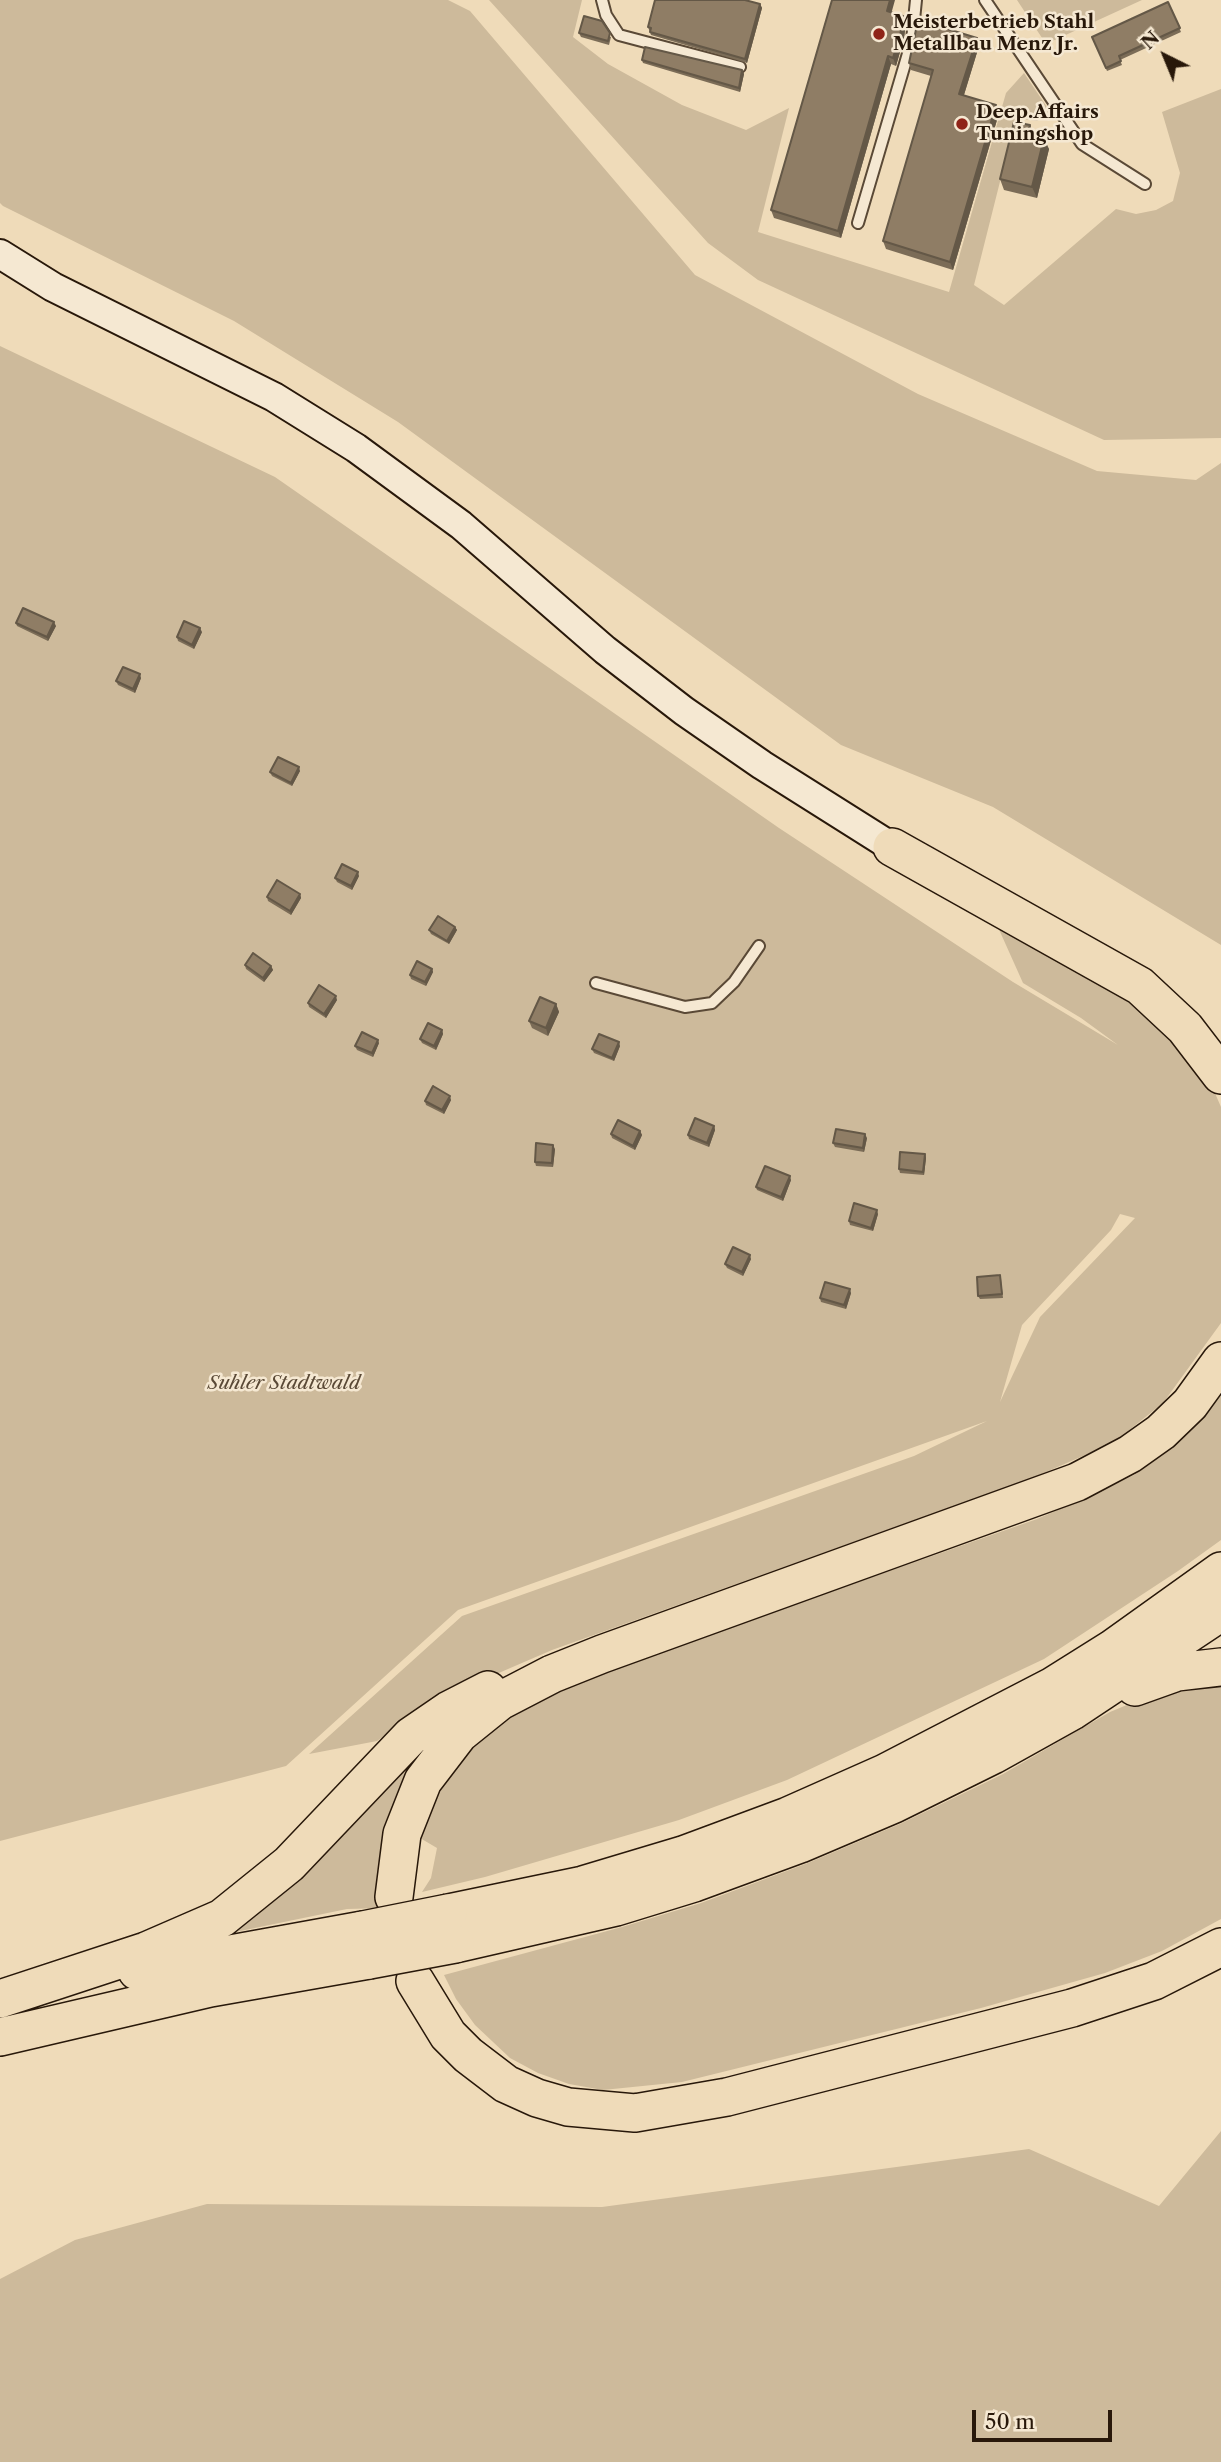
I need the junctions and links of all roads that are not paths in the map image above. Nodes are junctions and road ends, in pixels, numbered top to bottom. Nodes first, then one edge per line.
1 (602, 0) edge
2 (916, 0) edge
3 (985, 0) edge
4 (740, 67) edge
5 (1145, 184) dead end
6 (858, 223) dead end
7 (0, 254) edge
8 (892, 847) joint
9 (759, 946) dead end
10 (596, 983) dead end
11 (1221, 1074) edge
12 (1221, 1361) edge
13 (1221, 1571) edge
14 (1221, 1612) edge
15 (603, 1654) junction
16 (1221, 1667) edge
17 (1072, 1711) junction
18 (394, 1897) dead end
19 (451, 1929) junction
20 (366, 1945) junction
21 (1221, 1947) edge
22 (415, 1981) dead end
23 (0, 2001) edge
24 (0, 2037) edge

1 - 4 lane
2 - 6 lane
3 - 5 lane
7 - 8 main road
8 - 11 highway
9 - 10 lane
12 - 15 highway
13 - 19 highway
14 - 17 highway
15 - 18 highway
15 - 23 highway
16 - 17 highway
17 - 19 highway
19 - 20 highway, bridge
20 - 23 highway
20 - 24 highway
21 - 22 highway

